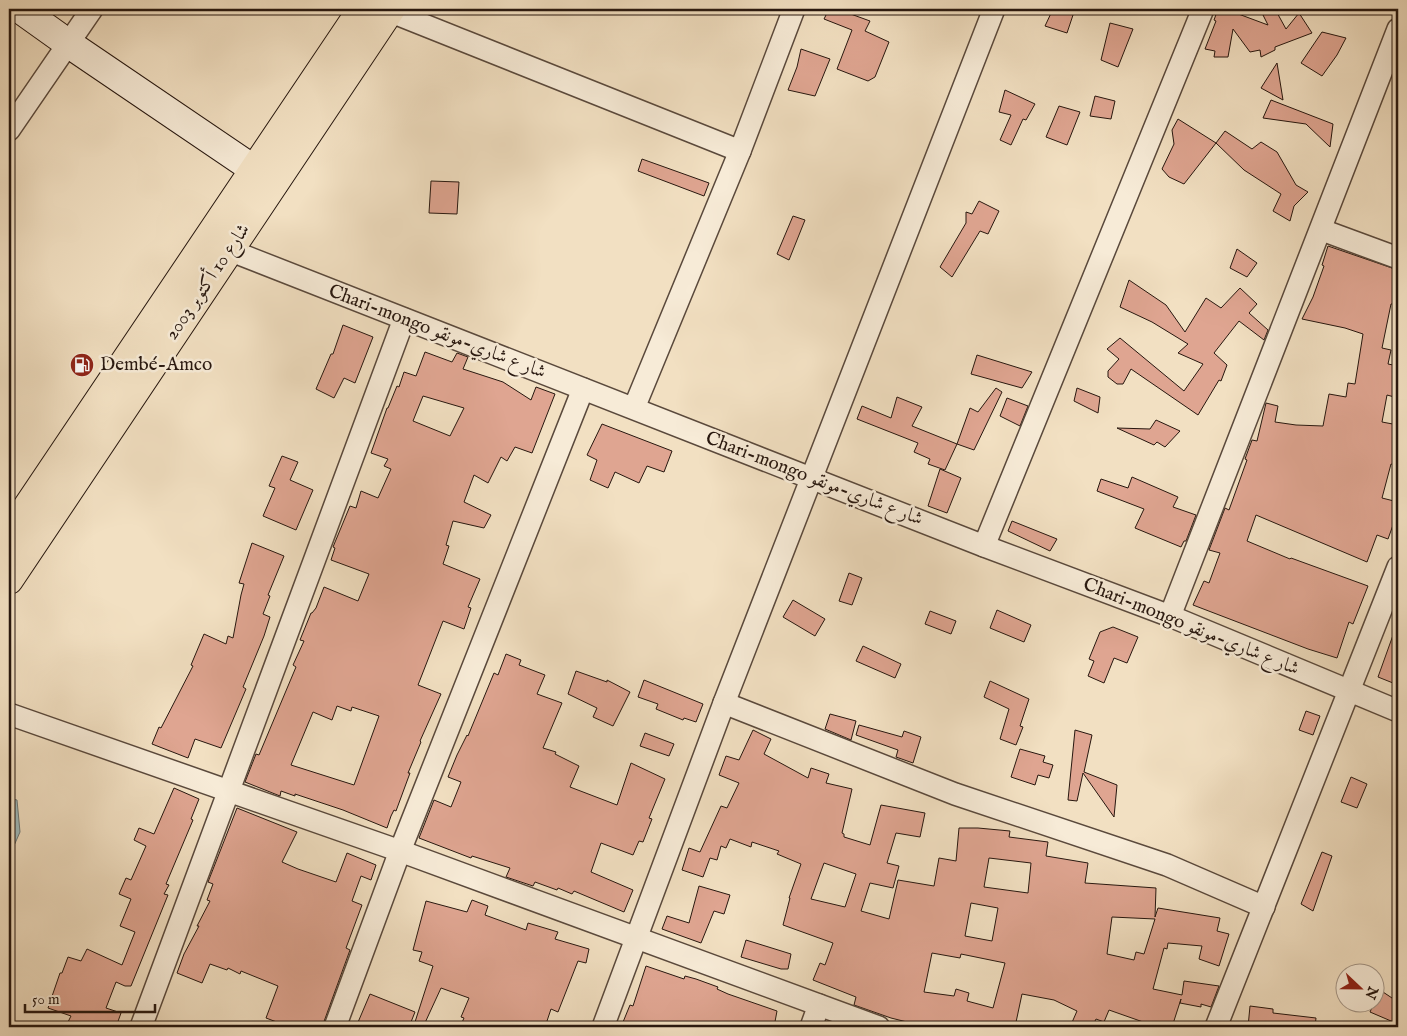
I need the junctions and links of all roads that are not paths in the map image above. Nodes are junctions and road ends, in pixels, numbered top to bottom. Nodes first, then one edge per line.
1 (20, 9) edge
2 (92, 9) edge
3 (362, 9) edge
4 (794, 9) edge
5 (994, 9) edge
6 (1202, 9) edge
7 (390, 10) edge
8 (1398, 29) edge
9 (69, 44) junction
10 (9, 130) edge
11 (740, 150) junction
12 (265, 175) junction
13 (1322, 230) junction
14 (229, 250) junction
15 (1398, 258) edge
16 (404, 319) junction
17 (583, 389) junction
18 (634, 408) junction
19 (812, 479) junction
20 (9, 534) edge
21 (984, 546) junction
22 (1398, 567) edge
23 (9, 580) edge
24 (1170, 616) junction
25 (1350, 691) junction
26 (724, 703) junction
27 (1398, 711) edge
28 (9, 714) edge
29 (229, 792) junction
30 (400, 851) junction
31 (1264, 907) junction
32 (635, 938) junction
33 (819, 1005) junction
34 (141, 1027) edge
35 (335, 1027) edge
36 (603, 1027) edge
37 (811, 1027) edge
38 (879, 1027) edge
39 (1216, 1027) edge

1 - 9 street
2 - 9 street
3 - 12 highway, شارع 10 أكتوبر 2003
4 - 11 street
5 - 19 street
6 - 21 street
7 - 11 street
7 - 12 highway, شارع 10 أكتوبر 2003
8 - 13 street
9 - 10 street
9 - 12 street
11 - 18 street
12 - 14 highway, شارع 10 أكتوبر 2003
12 - 20 highway, شارع 10 أكتوبر 2003
13 - 15 street
13 - 24 street
14 - 16 street, Chari-mongo شار ع شاري-مونقو
14 - 23 highway, شارع 10 أكتوبر 2003
16 - 17 street, Chari-mongo شار ع شاري-مونقو
16 - 29 street
17 - 18 street, Chari-mongo شار ع شاري-مونقو
17 - 30 street
18 - 19 street, Chari-mongo شار ع شاري-مونقو
19 - 21 street, Chari-mongo شار ع شاري-مونقو
19 - 26 street
21 - 24 street, Chari-mongo شار ع شاري-مونقو
22 - 25 street
24 - 25 street, Chari-mongo شار ع شاري-مونقو
25 - 27 street, Chari-mongo شار ع شاري-مونقو
25 - 31 street
26 - 31 street
26 - 32 street
28 - 29 street
29 - 30 street
29 - 34 street
30 - 32 street
30 - 35 street
31 - 39 street
32 - 33 street
32 - 36 street
33 - 37 street
33 - 38 street

